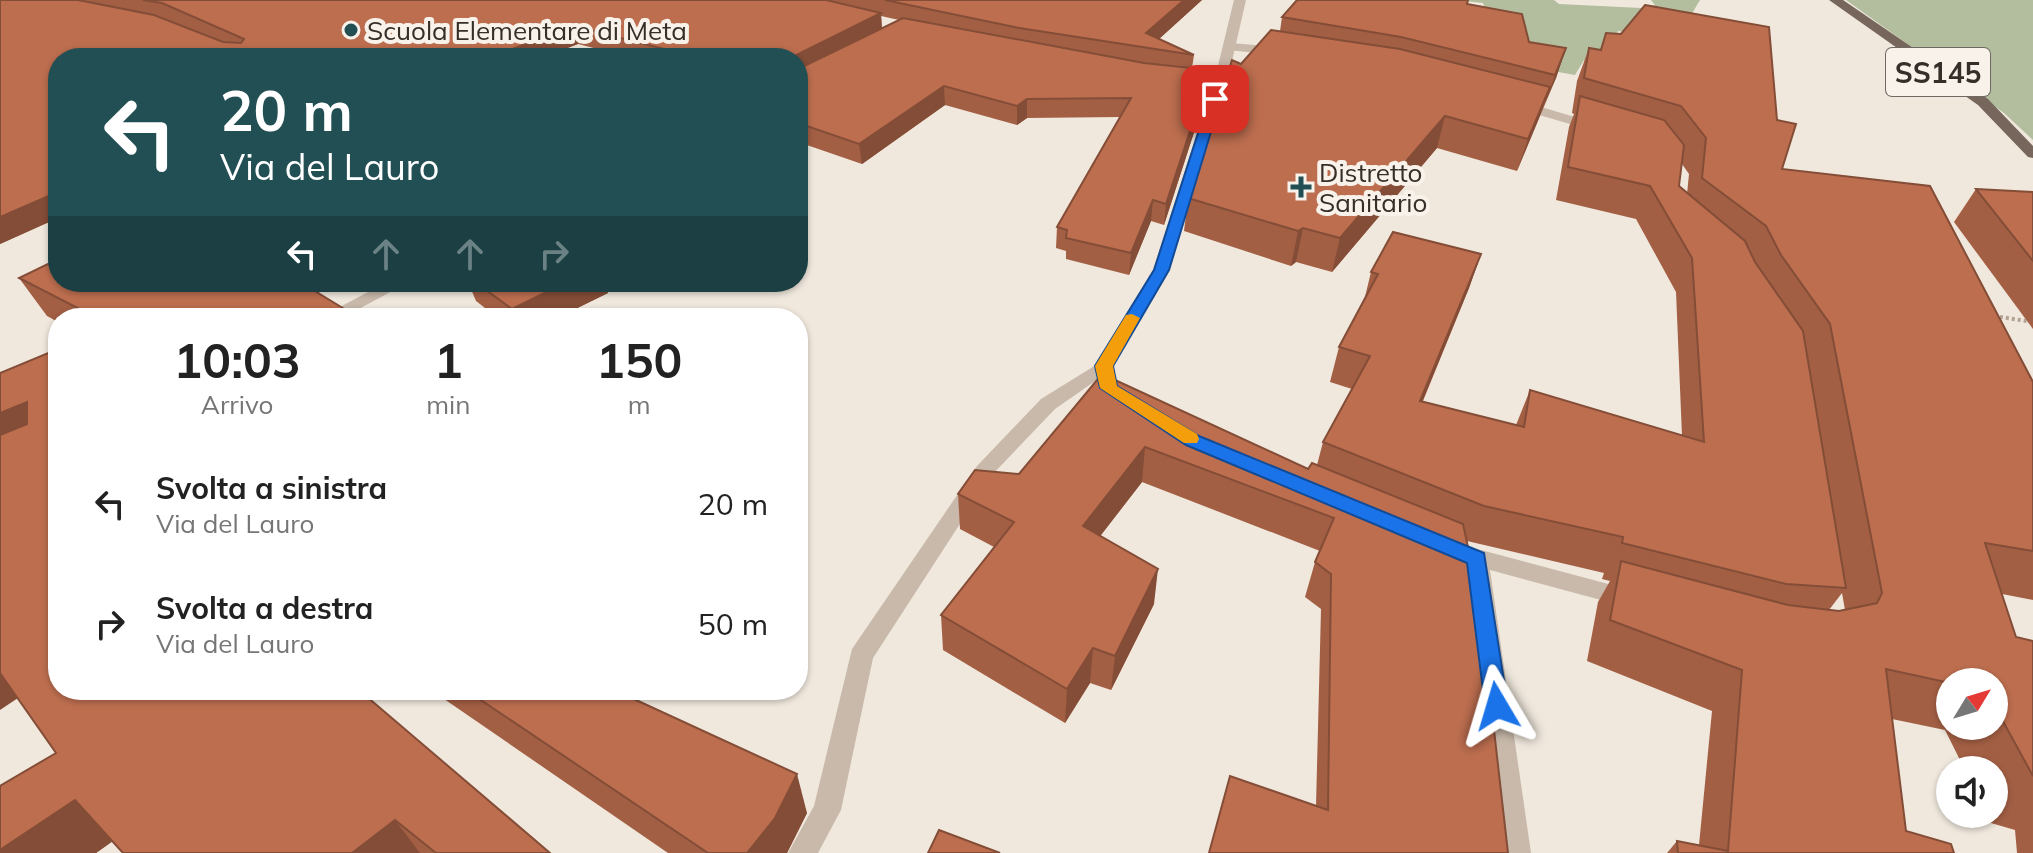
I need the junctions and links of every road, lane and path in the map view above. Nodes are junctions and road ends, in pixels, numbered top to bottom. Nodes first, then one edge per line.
1 (1240, 0) edge
2 (1835, 0) edge
3 (1231, 47) junction
4 (1302, 55) edge
5 (1159, 77) edge
6 (1220, 83) junction
7 (1498, 99) edge
8 (1614, 133) edge
9 (2033, 154) edge
10 (380, 292) edge
11 (348, 308) edge
12 (1987, 315) edge
13 (2033, 322) edge
14 (1104, 366) junction
15 (1133, 403) edge
16 (1433, 540) edge
17 (1477, 558) junction
18 (1640, 602) edge
19 (802, 853) edge
20 (1517, 853) edge

1 - 3 street
2 - 9 main road, SS145
3 - 4 street
3 - 6 street
5 - 6 street
6 - 14 street
7 - 8 street
10 - 11 street
12 - 13 path
14 - 15 street
14 - 19 street
16 - 17 street
17 - 18 street
17 - 20 street

